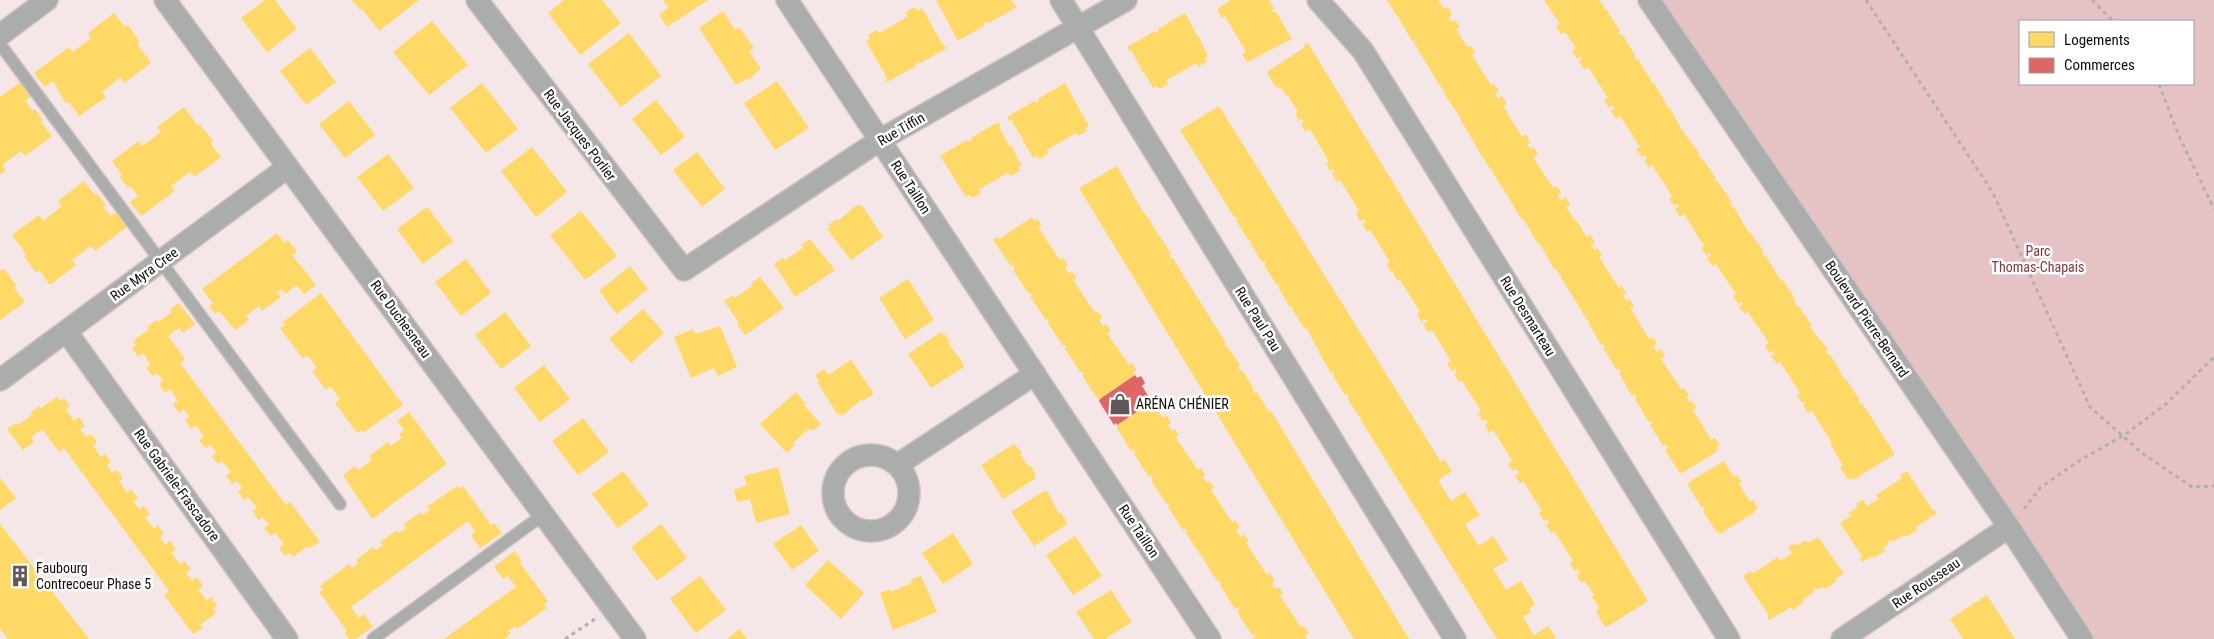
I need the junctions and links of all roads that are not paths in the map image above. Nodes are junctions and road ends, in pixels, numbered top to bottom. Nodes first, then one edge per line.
1 (47, 0) edge
2 (165, 0) edge
3 (477, 0) edge
4 (787, 0) edge
5 (1061, 0) edge
6 (1126, 0) edge
7 (1318, 0) edge
8 (1649, 0) edge
9 (1078, 27) junction
10 (0, 35) edge
11 (0, 44) edge
12 (880, 140) junction
13 (288, 167) junction
14 (161, 262) junction
15 (684, 270) joint
16 (66, 331) junction
17 (1035, 374) junction
18 (0, 380) edge
19 (898, 465) dead end
20 (340, 504) dead end
21 (544, 514) junction
22 (2009, 527) junction
23 (287, 639) edge
24 (373, 639) edge
25 (635, 639) edge
26 (1210, 639) edge
27 (1455, 639) edge
28 (1729, 639) edge
29 (1842, 639) edge
30 (2082, 639) edge

1 - 10 street
2 - 13 street, Rue Duchesneau
3 - 15 street, Rue Jacques Porlier
4 - 12 street, Rue Taillon
5 - 9 street, Rue Paul Pau
6 - 9 street, Rue Tiffin
7 - 28 street, Rue Desmarteau
8 - 22 street, Boulevard Pierre-Bernard
9 - 12 street, Rue Tiffin
9 - 27 street, Rue Paul Pau
11 - 14 lane
12 - 15 street, Rue Tiffin
12 - 17 street, Rue Taillon
13 - 14 street, Rue Myra Cree
13 - 21 street, Rue Duchesneau
14 - 16 street, Rue Myra Cree
14 - 20 lane
16 - 18 street, Rue Myra Cree
16 - 23 street, Rue Gabriele-Frascadore
17 - 19 street
17 - 26 street, Rue Taillon
21 - 24 lane
21 - 25 street, Rue Duchesneau
22 - 29 street, Rue Rousseau
22 - 30 street, Boulevard Pierre-Bernard

